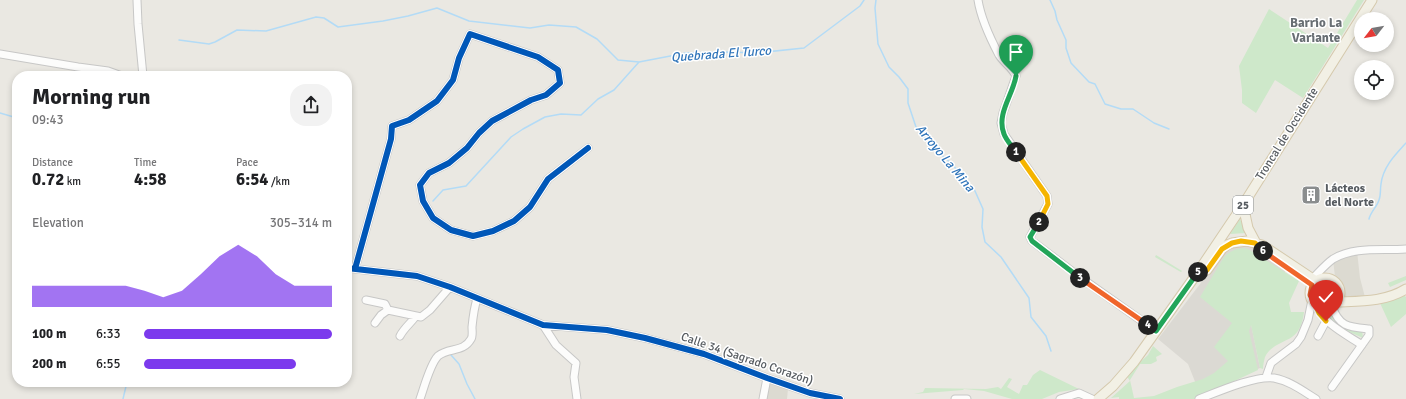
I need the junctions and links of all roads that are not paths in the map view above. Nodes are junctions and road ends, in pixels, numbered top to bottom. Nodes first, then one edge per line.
1 (137, 0) edge
2 (978, 0) edge
3 (1372, 0) edge
4 (0, 54) edge
5 (110, 71) edge
6 (142, 71) edge
7 (588, 148) dead end
8 (1243, 205) junction
9 (1218, 242) junction
10 (1255, 243) junction
11 (1406, 249) edge
12 (352, 269) edge
13 (355, 269) junction
14 (1198, 272) junction
15 (1314, 281) junction
16 (450, 287) junction
17 (1406, 289) edge
18 (477, 299) junction
19 (366, 300) dead end
20 (1313, 301) junction
21 (1335, 304) junction
22 (388, 310) junction
23 (416, 316) junction
24 (1326, 321) junction
25 (375, 323) dead end
26 (543, 325) junction
27 (1156, 331) junction
28 (400, 336) dead end
29 (1318, 336) dead end
30 (1362, 345) junction
31 (1266, 377) junction
32 (767, 378) junction
33 (1332, 387) dead end
34 (420, 399) edge
35 (577, 399) edge
36 (763, 399) edge
37 (840, 399) edge
38 (955, 399) edge
39 (967, 399) edge
40 (1060, 399) edge
41 (1092, 399) edge
42 (1098, 399) edge
43 (1199, 399) edge
44 (1316, 399) edge

1 - 6 street
2 - 27 street
3 - 8 main road, Troncal de Occidente / 25
4 - 5 street
7 - 13 street
8 - 9 main road, Troncal de Occidente / 25
8 - 10 main road
9 - 10 main road
9 - 14 main road, Troncal de Occidente / 25
10 - 14 main road
10 - 15 main road
11 - 15 street
12 - 13 street, Calle 34 (Sagrado Corazón)
13 - 16 street, Calle 34 (Sagrado Corazón)
14 - 27 main road, Troncal de Occidente / 25
15 - 20 main road
15 - 21 main road
16 - 18 street, Calle 34 (Sagrado Corazón)
16 - 23 street
17 - 21 main road
18 - 26 street, Calle 34 (Sagrado Corazón)
18 - 34 street
19 - 22 street
20 - 21 main road
20 - 24 street
20 - 31 street
21 - 30 street
22 - 23 street
22 - 25 street
23 - 28 street
24 - 29 street
24 - 30 street
26 - 32 street, Calle 34 (Sagrado Corazón)
26 - 35 street
27 - 42 main road, Troncal de Occidente / 25
30 - 33 street
31 - 43 street
31 - 44 street
32 - 36 street
32 - 37 street, Calle 34 (Sagrado Corazón)
38 - 39 street
40 - 41 street

